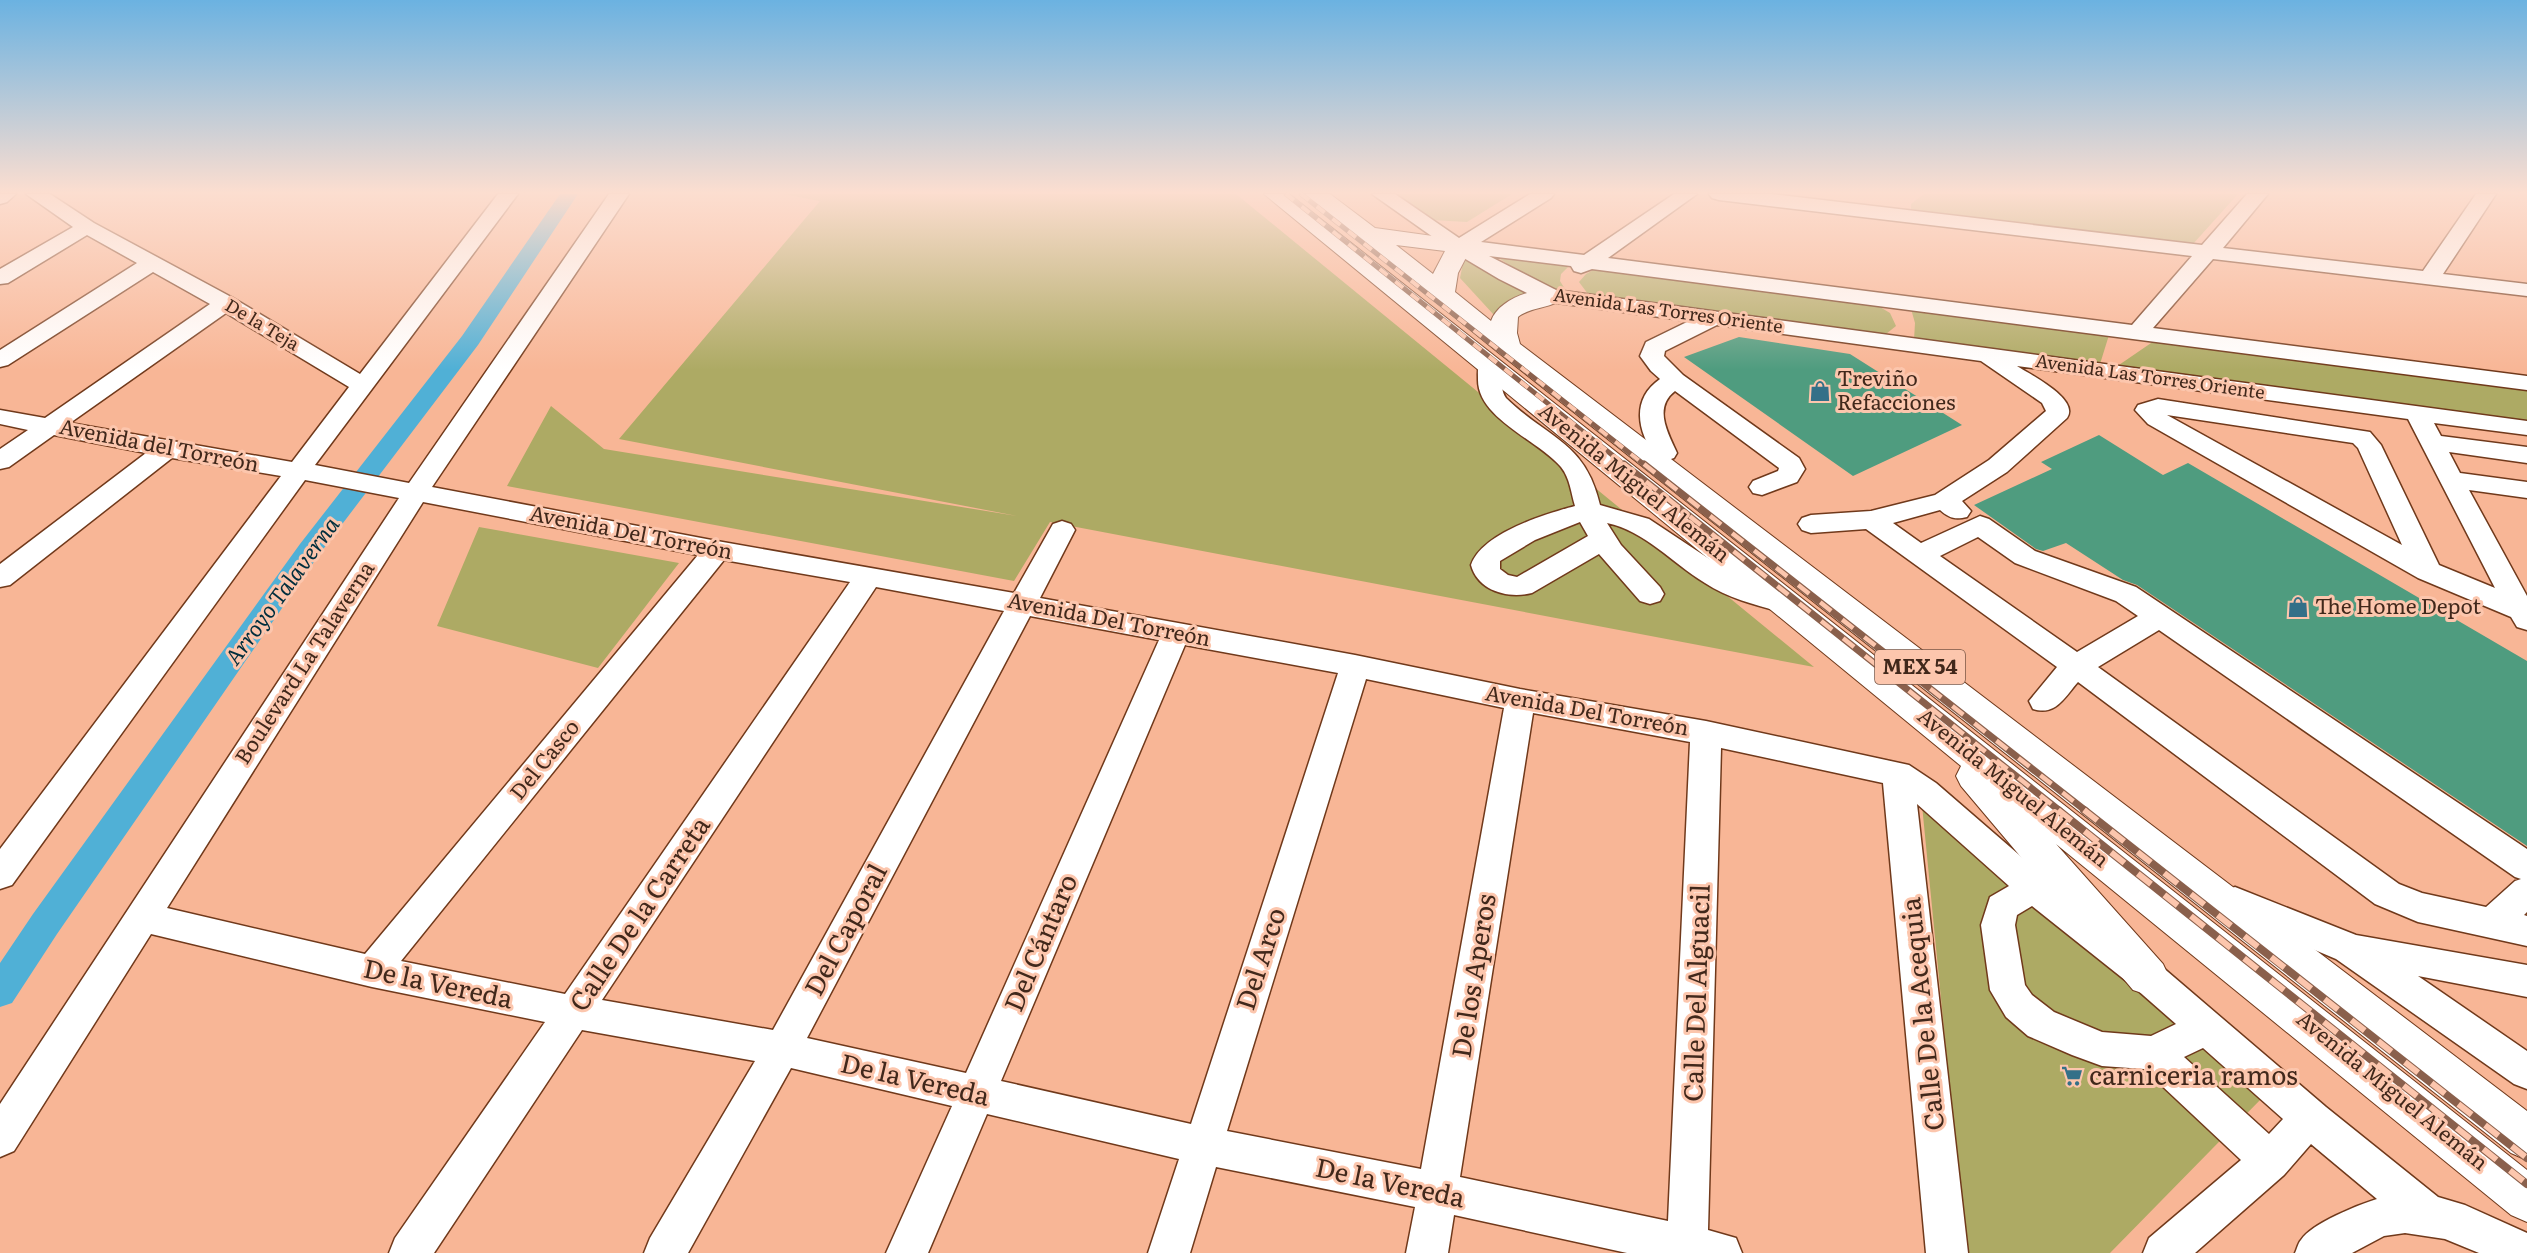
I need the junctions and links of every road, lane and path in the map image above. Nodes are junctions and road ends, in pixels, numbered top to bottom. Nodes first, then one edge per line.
1 (44, 252) edge
2 (131, 252) edge
3 (463, 252) edge
4 (576, 252) edge
5 (1355, 252) edge
6 (1391, 252) edge
7 (1457, 252) edge
8 (1471, 252) edge
9 (1512, 252) edge
10 (1602, 252) edge
11 (2207, 252) edge
12 (2211, 252) edge
13 (2446, 252) edge
14 (1588, 262) junction
15 (151, 264) junction
16 (0, 278) edge
17 (2429, 278) junction
18 (2527, 290) edge
19 (1442, 294) junction
20 (1551, 296) junction
21 (1877, 299) junction
22 (225, 303) junction
23 (1594, 303) junction
24 (1713, 319) junction
25 (2137, 333) junction
26 (1879, 341) junction
27 (1984, 355) junction
28 (1498, 356) junction
29 (0, 360) edge
30 (1676, 380) junction
31 (2527, 383) edge
32 (362, 385) junction
33 (2417, 413) junction
34 (0, 417) edge
35 (50, 426) junction
36 (2527, 428) edge
37 (2432, 442) junction
38 (167, 449) junction
39 (2527, 455) edge
40 (1668, 457) junction
41 (0, 461) edge
42 (308, 473) junction
43 (2452, 480) junction
44 (1762, 487) dead end
45 (403, 489) junction
46 (2527, 490) edge
47 (1944, 501) junction
48 (1588, 511) junction
49 (1870, 520) junction
50 (1811, 524) dead end
51 (1980, 525) junction
52 (1062, 530) dead end
53 (1602, 540) junction
54 (717, 550) junction
55 (1919, 555) junction
56 (2428, 571) junction
57 (869, 576) junction
58 (0, 578) edge
59 (1650, 594) dead end
60 (1782, 602) junction
61 (2522, 602) edge
62 (1021, 603) junction
63 (2160, 617) junction
64 (1176, 633) junction
65 (1354, 666) junction
66 (2076, 666) junction
67 (1520, 700) junction
68 (2044, 700) dead end
69 (1920, 714) junction
70 (1706, 733) junction
71 (1898, 774) junction
72 (2527, 867) edge
73 (0, 874) edge
74 (2200, 886) junction
75 (2034, 888) junction
76 (2527, 891) edge
77 (142, 917) junction
78 (2491, 924) junction
79 (2527, 931) edge
80 (2348, 948) junction
81 (372, 971) junction
82 (2148, 977) junction
83 (2527, 981) edge
84 (574, 1012) junction
85 (2204, 1027) junction
86 (782, 1049) junction
87 (2152, 1053) junction
88 (2527, 1072) edge
89 (975, 1094) junction
90 (2312, 1120) junction
91 (0, 1138) edge
92 (2527, 1138) edge
93 (1202, 1145) junction
94 (2271, 1161) junction
95 (1438, 1192) junction
96 (2527, 1199) edge
97 (2426, 1212) junction
98 (1698, 1250) edge
99 (410, 1253) edge
100 (665, 1253) edge
101 (907, 1253) edge
102 (1169, 1253) edge
103 (1427, 1253) edge
104 (1947, 1253) edge
105 (2164, 1253) edge
106 (2316, 1253) edge
107 (2523, 1253) edge

1 - 16 street
2 - 15 street, De la Teja
3 - 32 street
4 - 45 street, Boulevard La Talaverna
5 - 28 highway, Avenida Miguel Alemán / MEX 54
6 - 19 highway, Avenida Miguel Alemán / MEX 54
7 - 19 highway
8 - 20 street, Avenida Las Torres Oriente
9 - 14 street, Avenida Las Torres Oriente
10 - 14 street
11 - 25 street
12 - 17 street
13 - 17 street
14 - 21 street, Avenida Las Torres Oriente
14 - 23 street
15 - 22 street, De la Teja
15 - 29 street
17 - 18 street
19 - 28 highway, Avenida Miguel Alemán / MEX 54
20 - 23 street, Avenida Las Torres Oriente
20 - 28 highway
21 - 25 street, Avenida Las Torres Oriente
21 - 26 street
22 - 32 street, De la Teja
22 - 35 street
23 - 24 street, Avenida Las Torres Oriente
24 - 26 street, Avenida Las Torres Oriente
24 - 30 street
25 - 31 street, Avenida Las Torres Oriente
26 - 27 street, Avenida Las Torres Oriente
27 - 33 street, Avenida Las Torres Oriente
27 - 47 street
28 - 40 highway, Avenida Miguel Alemán / MEX 54
28 - 48 street
28 - 60 highway, Avenida Miguel Alemán / MEX 54
30 - 40 street
30 - 44 street
32 - 42 street
33 - 36 street, Avenida Las Torres Oriente
33 - 37 street
34 - 35 street, Avenida del Torreón
35 - 38 street, Avenida del Torreón
35 - 41 street
37 - 39 street
37 - 43 street
38 - 42 street, Avenida del Torreón
38 - 58 street
40 - 74 highway, Avenida Miguel Alemán / MEX 54
42 - 45 street, Avenida Del Torreón
42 - 73 street
43 - 46 street
43 - 61 street
45 - 54 street, Avenida Del Torreón
45 - 77 street, Boulevard La Talaverna
47 - 49 street
47 - 51 street
48 - 53 street
48 - 53 street
48 - 60 street
49 - 50 street
49 - 55 street
51 - 55 street
51 - 63 street
52 - 62 street, Del Caporal
53 - 59 street
54 - 57 street, Avenida Del Torreón
54 - 81 street, Del Casco
55 - 66 street
56 - 56 street
56 - 61 street
57 - 62 street, Avenida Del Torreón
57 - 84 street, Calle De la Carreta
60 - 69 highway, Avenida Miguel Alemán / MEX 54
62 - 64 street, Avenida Del Torreón
62 - 86 street, Del Caporal
63 - 66 street
63 - 72 street
64 - 65 street, Avenida Del Torreón
64 - 89 street, Del Cántaro
65 - 67 street, Avenida Del Torreón
65 - 93 street, Del Arco
66 - 68 street
66 - 78 street
67 - 70 street, Avenida Del Torreón
67 - 95 street, De los Aperos
69 - 82 highway
69 - 96 highway, Avenida Miguel Alemán / MEX 54
70 - 71 street, Avenida Del Torreón
70 - 98 street, Calle Del Alguacil
71 - 75 street
71 - 104 street, Calle De la Acequia
74 - 80 street
74 - 92 highway, Avenida Miguel Alemán / MEX 54
75 - 82 street
75 - 87 street
76 - 78 street
77 - 81 street, De la Vereda
77 - 91 street, Boulevard La Talaverna
78 - 79 street
80 - 83 street
80 - 88 street
81 - 84 street, De la Vereda
82 - 85 street
84 - 86 street, De la Vereda
84 - 99 street, Calle De la Carreta
85 - 87 street
85 - 90 street
86 - 89 street, De la Vereda
86 - 100 street, Del Caporal
87 - 94 street
89 - 93 street, De la Vereda
89 - 101 street, Del Cántaro
90 - 94 street
90 - 97 street
93 - 95 street, De la Vereda
93 - 102 street, Del Arco
94 - 105 street
95 - 98 street, De la Vereda
95 - 103 street, De los Aperos
97 - 106 street
97 - 107 street

